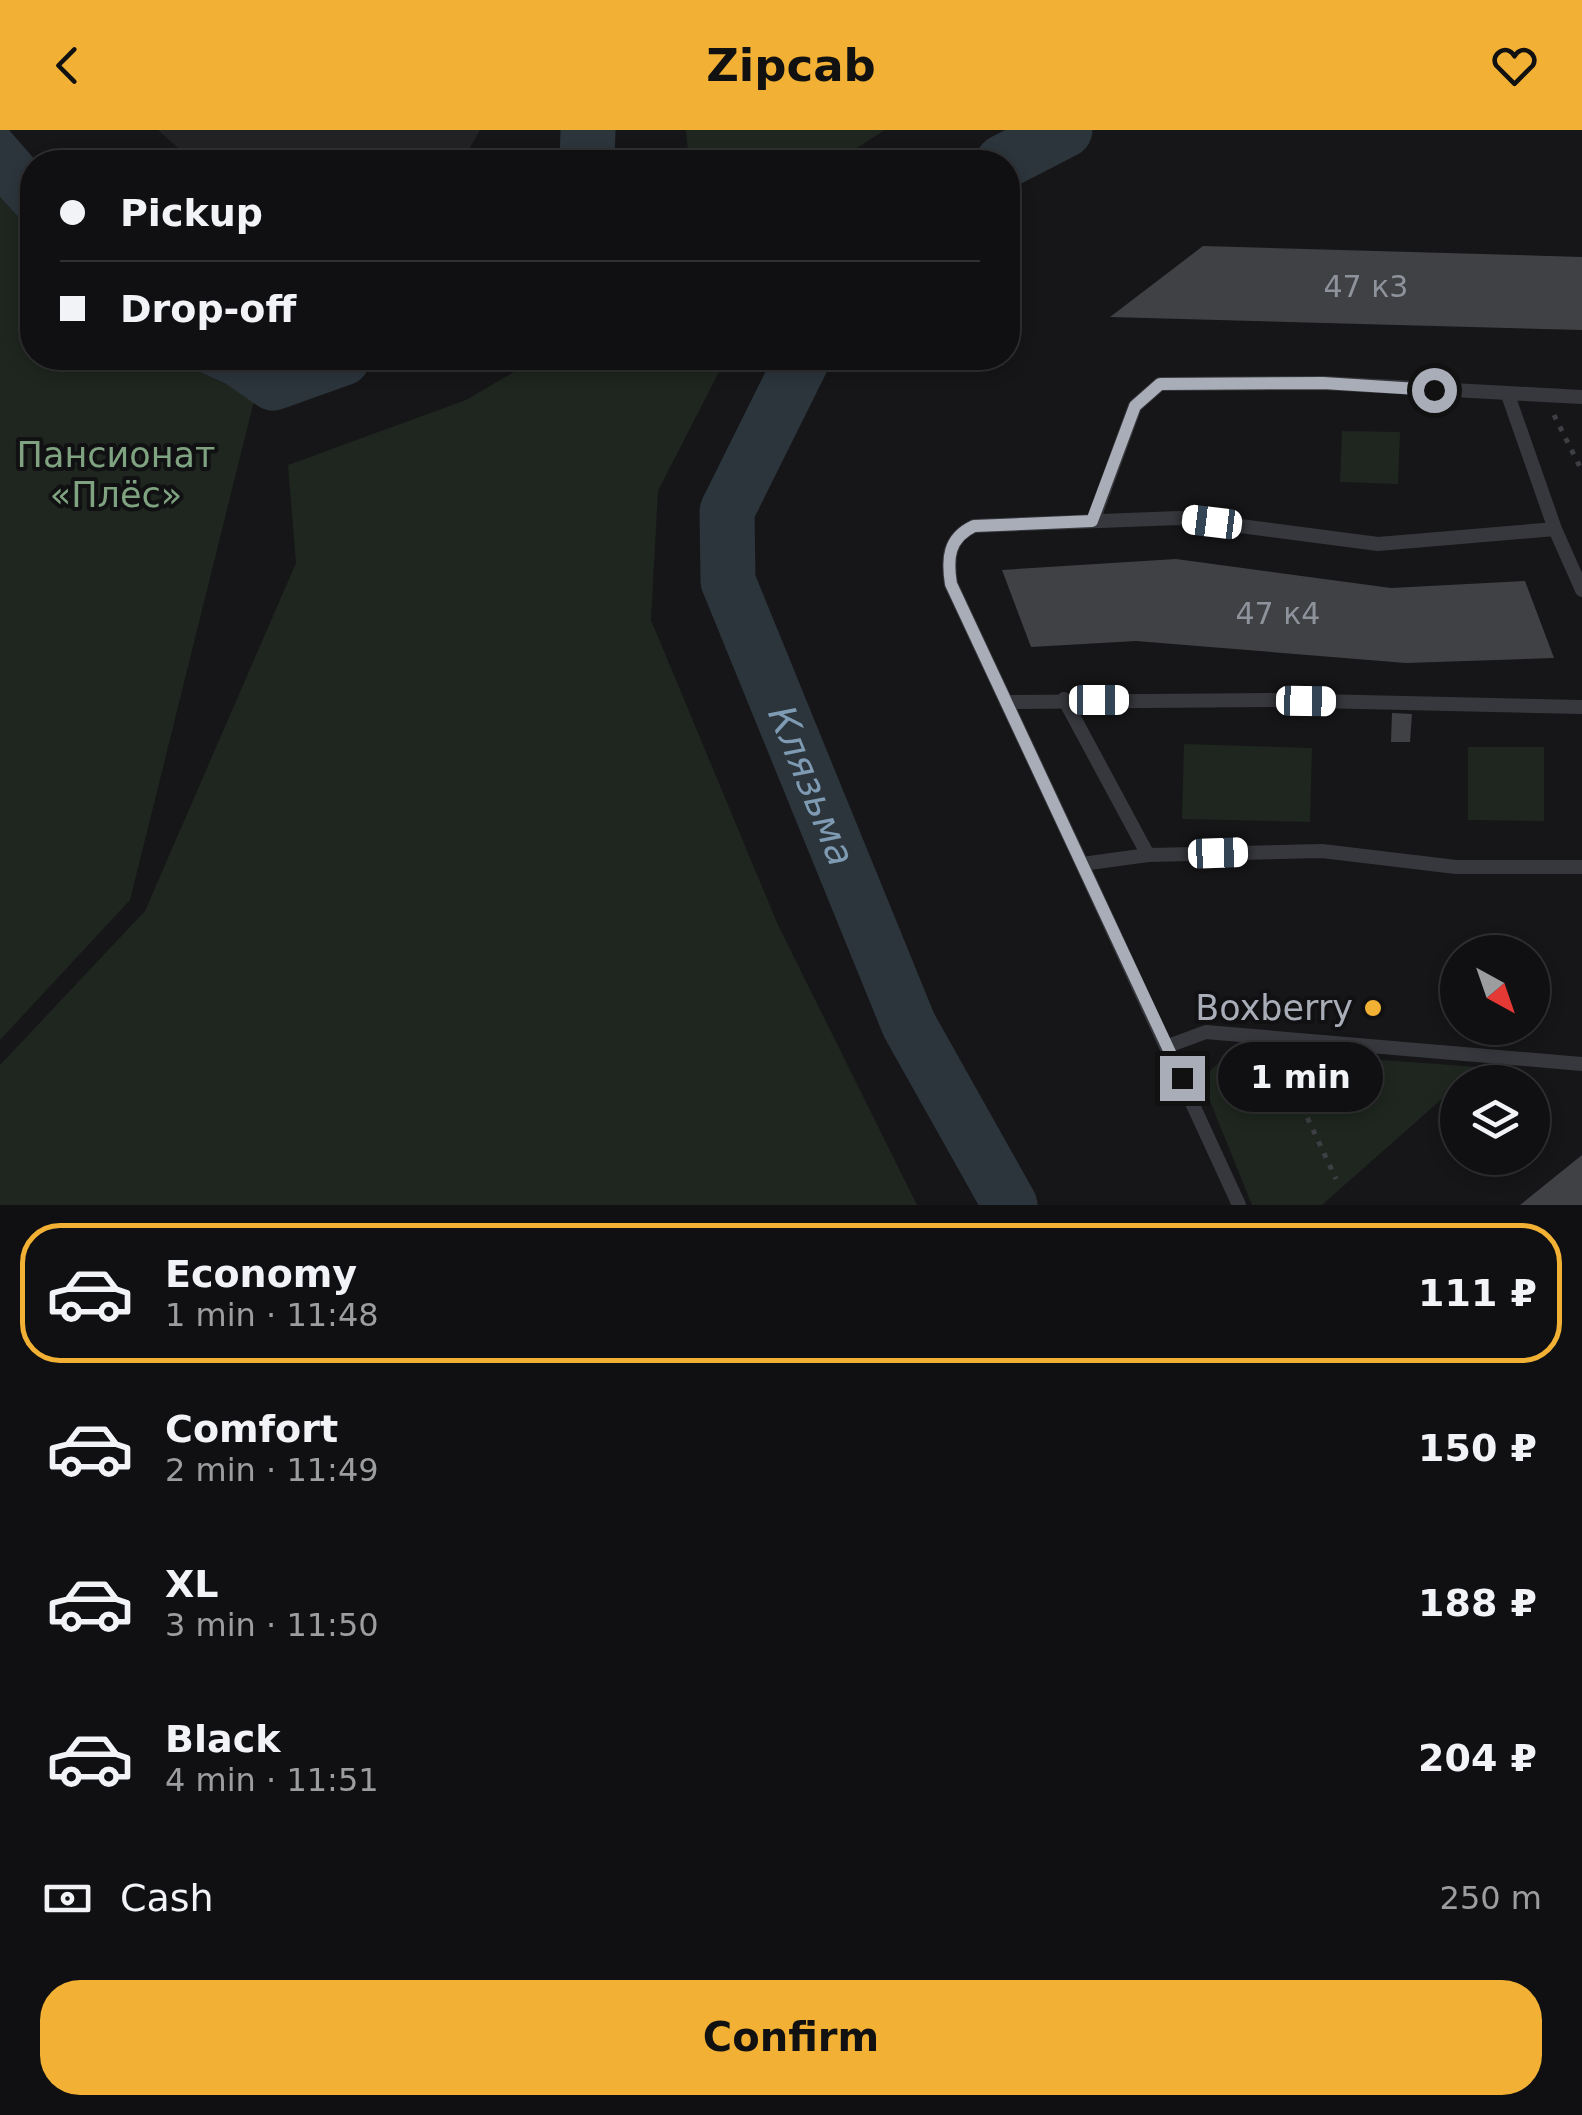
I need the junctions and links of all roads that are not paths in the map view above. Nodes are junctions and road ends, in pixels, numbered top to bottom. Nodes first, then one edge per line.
1 (1508, 395) junction
2 (1582, 397) edge
3 (1092, 521) junction
4 (1555, 529) junction
5 (1582, 590) edge
6 (1064, 700) junction
7 (1006, 702) junction
8 (1582, 707) edge
9 (1148, 855) junction
10 (1082, 864) junction
11 (1582, 867) edge
12 (1168, 1046) junction
13 (1582, 1064) edge
14 (1239, 1205) edge

1 - 2 lane
1 - 3 lane
1 - 4 lane
3 - 4 lane
3 - 7 lane
4 - 5 lane
6 - 7 lane
6 - 8 lane
6 - 9 lane
7 - 10 lane
9 - 10 lane
9 - 11 lane
10 - 12 lane
12 - 13 lane
12 - 14 lane

